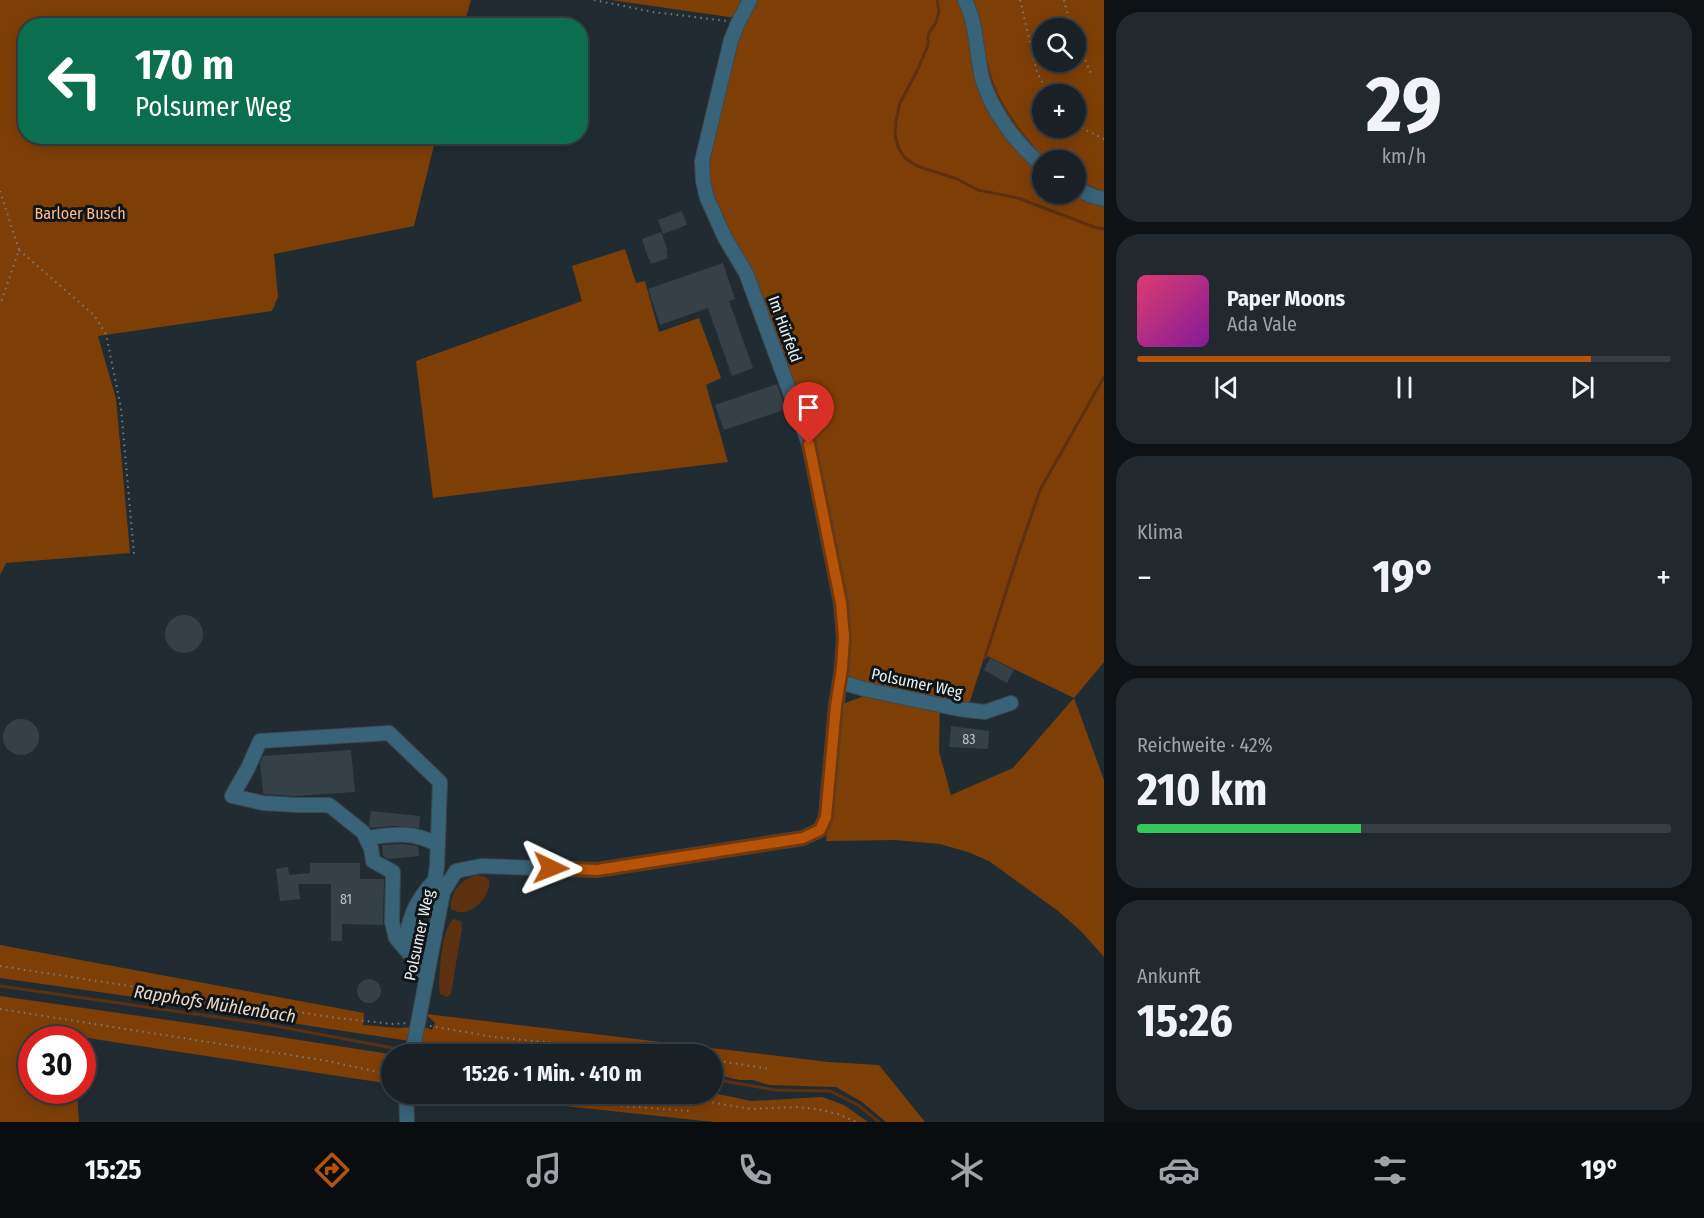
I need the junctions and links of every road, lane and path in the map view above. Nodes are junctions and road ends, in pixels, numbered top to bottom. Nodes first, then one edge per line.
1 (594, 0) edge
2 (750, 0) edge
3 (966, 0) edge
4 (1020, 0) edge
5 (1064, 0) edge
6 (1068, 18) edge
7 (738, 22) junction
8 (1086, 62) edge
9 (1092, 76) dead end
10 (1043, 84) edge
11 (1086, 130) edge
12 (1104, 139) edge
13 (1032, 157) edge
14 (0, 191) edge
15 (1086, 193) edge
16 (1104, 199) edge
17 (2, 201) edge
18 (19, 250) junction
19 (0, 305) edge
20 (134, 554) dead end
21 (840, 682) junction
22 (1011, 703) dead end
23 (366, 838) junction
24 (438, 845) junction
25 (441, 883) junction
26 (405, 948) junction
27 (0, 966) edge
28 (427, 977) junction
29 (0, 1009) edge
30 (418, 1024) junction
31 (414, 1044) edge
32 (564, 1044) edge
33 (723, 1062) edge
34 (771, 1069) dead end
35 (381, 1073) edge
36 (406, 1104) edge
37 (604, 1104) edge
38 (721, 1104) edge
39 (689, 1111) dead end
40 (407, 1122) edge
41 (856, 1122) edge

1 - 7 path
2 - 7 street, Im Hürfeld
3 - 13 street
4 - 10 path
5 - 6 path
7 - 21 street, Im Hürfeld
8 - 9 path
11 - 12 path
14 - 17 path
15 - 16 street
17 - 18 path
18 - 19 path
18 - 20 path
21 - 22 street, Polsumer Weg
21 - 25 street, Polsumer Weg
23 - 24 street
23 - 24 street
23 - 26 street
24 - 25 street
25 - 26 street
25 - 28 street, Polsumer Weg
26 - 28 street
27 - 30 path
28 - 30 street, Polsumer Weg
29 - 35 path
30 - 31 street, Polsumer Weg
30 - 32 path
33 - 34 path
36 - 40 street
37 - 39 path
38 - 41 path

